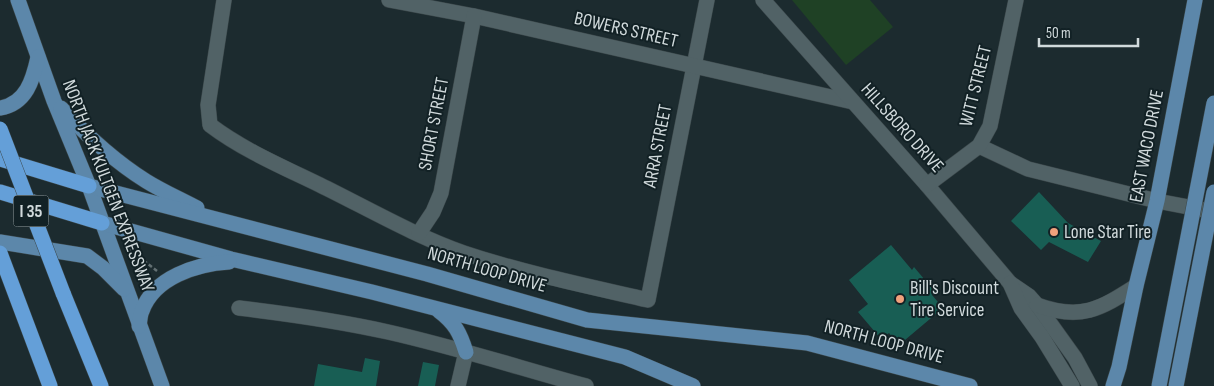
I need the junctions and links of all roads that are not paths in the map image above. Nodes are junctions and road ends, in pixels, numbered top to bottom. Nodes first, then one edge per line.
1 (18, 0) edge
2 (224, 0) edge
3 (389, 0) edge
4 (707, 0) edge
5 (763, 0) edge
6 (1016, 0) edge
7 (1194, 0) edge
8 (474, 16) junction
9 (38, 57) junction
10 (694, 66) junction
11 (54, 101) junction
12 (853, 102) junction
13 (1214, 103) edge
14 (0, 108) edge
15 (0, 129) edge
16 (979, 146) junction
17 (0, 159) edge
18 (927, 185) junction
19 (89, 186) junction
20 (0, 192) edge
21 (1214, 192) edge
22 (1158, 201) junction
23 (1214, 212) edge
24 (223, 221) junction
25 (102, 223) junction
26 (418, 233) junction
27 (0, 242) edge
28 (0, 254) edge
29 (240, 261) junction
30 (1010, 283) junction
31 (1136, 286) junction
32 (127, 292) junction
33 (648, 300) joint
34 (1037, 305) junction
35 (239, 308) dead end
36 (436, 308) junction
37 (139, 326) junction
38 (466, 352) junction
39 (50, 386) edge
40 (101, 386) edge
41 (162, 386) edge
42 (458, 386) edge
43 (585, 386) edge
44 (692, 386) edge
45 (970, 386) edge
46 (1072, 386) edge
47 (1090, 386) edge
48 (1113, 386) edge
49 (1159, 386) edge
50 (1176, 386) edge

1 - 9 main road, NORTH JACK KULTGEN EXPRESSWAY
2 - 26 street, NORTH LOOP DRIVE
3 - 8 street, BOWERS STREET
4 - 10 street, ARRA STREET
5 - 12 street, HILLSBORO DRIVE
6 - 16 street, WITT STREET
7 - 22 main road, EAST WACO DRIVE
8 - 10 street, BOWERS STREET
8 - 26 street, SHORT STREET
9 - 11 main road, NORTH JACK KULTGEN EXPRESSWAY
9 - 14 main road
10 - 12 street, BOWERS STREET
10 - 33 street, ARRA STREET
11 - 19 main road, NORTH JACK KULTGEN EXPRESSWAY
11 - 24 main road
12 - 18 street, HILLSBORO DRIVE
13 - 49 main road, bridge
15 - 40 highway, I 35, bridge
16 - 18 street, WITT STREET
16 - 22 street
17 - 19 highway, NORTH LOOP DRIVE
18 - 30 street, HILLSBORO DRIVE
19 - 24 main road, NORTH LOOP DRIVE
19 - 25 main road, NORTH JACK KULTGEN EXPRESSWAY
20 - 25 highway
21 - 50 main road, bridge
22 - 23 street
22 - 31 main road, EAST WACO DRIVE
24 - 45 main road, NORTH LOOP DRIVE
25 - 29 main road
25 - 32 main road, NORTH JACK KULTGEN EXPRESSWAY
26 - 33 street, NORTH LOOP DRIVE
27 - 32 main road
28 - 39 highway
29 - 36 main road
29 - 37 main road
30 - 34 street, HILLSBORO DRIVE
30 - 46 street, HILLSBORO DRIVE
31 - 34 street
31 - 48 main road, EAST WACO DRIVE
32 - 37 main road, NORTH JACK KULTGEN EXPRESSWAY
34 - 47 street, HILLSBORO DRIVE
35 - 38 street
36 - 38 main road
36 - 44 main road
37 - 41 main road, NORTH JACK KULTGEN EXPRESSWAY
38 - 42 street
38 - 43 street

